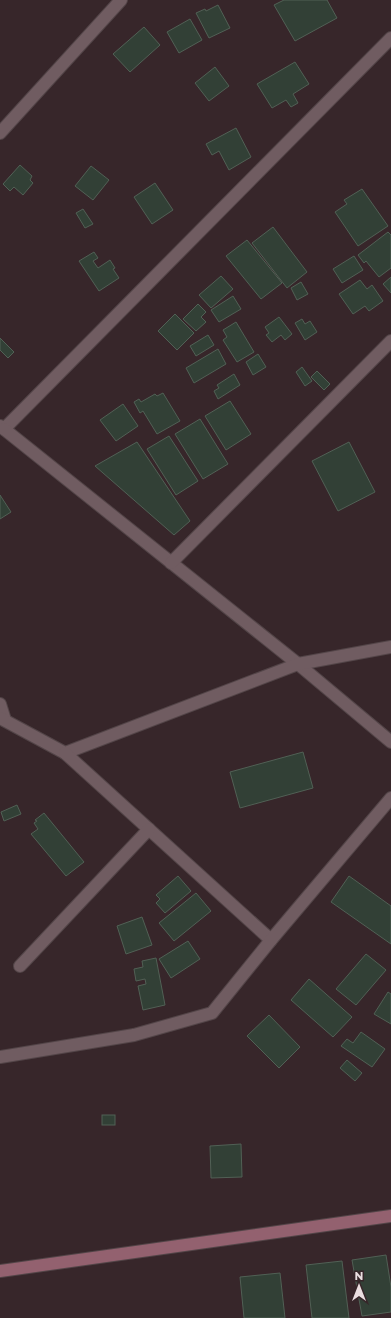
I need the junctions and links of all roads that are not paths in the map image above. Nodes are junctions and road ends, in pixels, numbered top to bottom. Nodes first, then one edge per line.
1 (121, 0) edge
2 (391, 38) edge
3 (0, 133) edge
4 (391, 341) edge
5 (2, 428) edge
6 (171, 563) junction
7 (391, 647) edge
8 (298, 664) junction
9 (0, 704) edge
10 (2, 719) edge
11 (391, 742) edge
12 (65, 753) junction
13 (391, 798) edge
14 (149, 829) junction
15 (271, 940) junction
16 (20, 966) dead end
17 (0, 1057) edge
18 (391, 1216) edge
19 (0, 1271) edge

1 - 3 street
2 - 5 street
4 - 6 street
5 - 6 street
6 - 8 street
7 - 8 street
8 - 11 street
8 - 12 street
9 - 10 street
10 - 12 street
12 - 14 street
13 - 15 street
14 - 15 street
14 - 16 street
15 - 17 street
18 - 19 street

